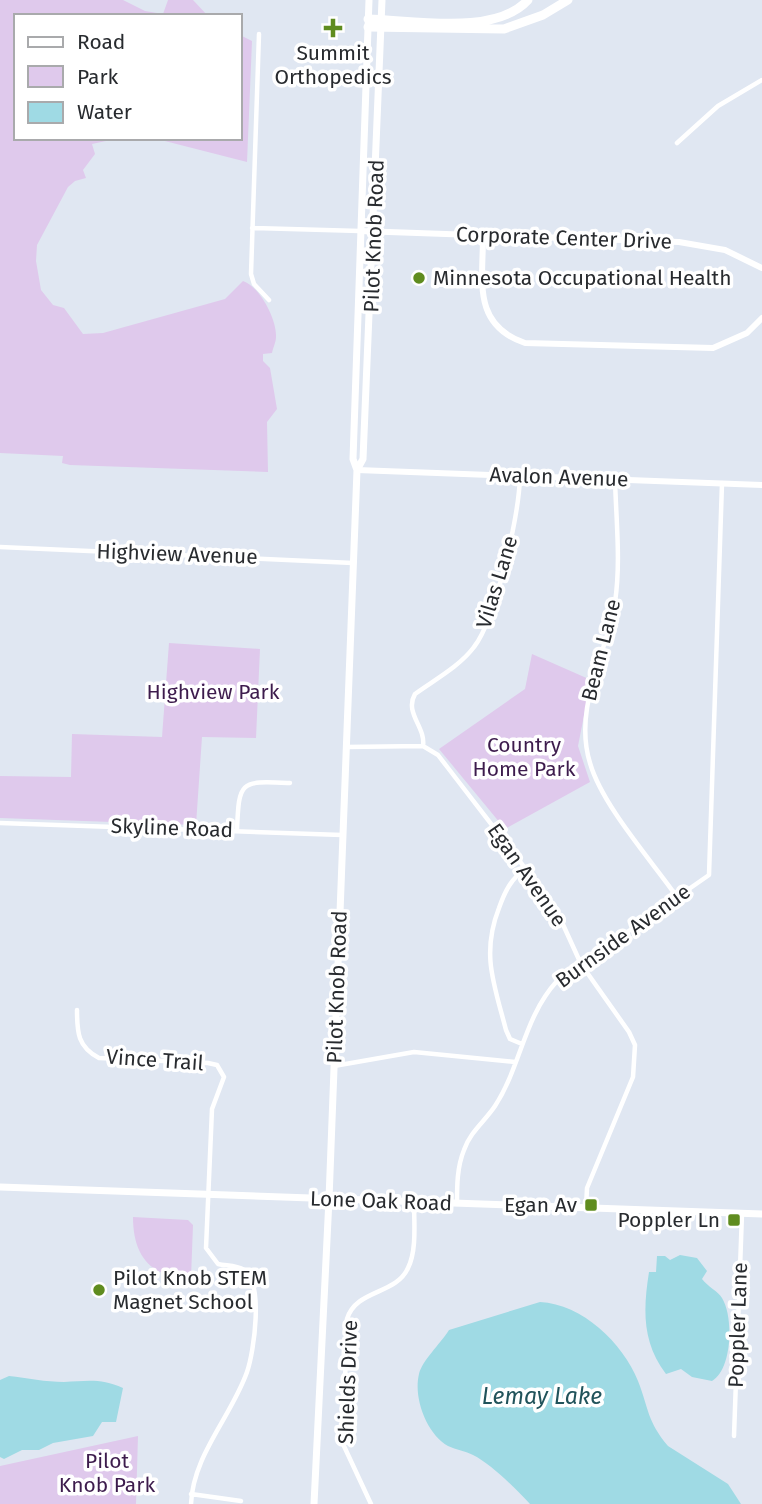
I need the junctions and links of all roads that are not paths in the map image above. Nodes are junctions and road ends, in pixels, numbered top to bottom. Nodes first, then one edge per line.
1 (369, 0) edge
2 (382, 0) edge
3 (528, 0) edge
4 (568, 0) edge
5 (368, 23) junction
6 (381, 24) junction
7 (259, 34) dead end
8 (762, 80) edge
9 (677, 143) dead end
10 (252, 228) junction
11 (360, 231) junction
12 (373, 232) junction
13 (483, 236) junction
14 (762, 268) edge
15 (269, 300) dead end
16 (762, 318) edge
17 (354, 413) junction
18 (366, 413) junction
19 (357, 470) junction
20 (520, 476) junction
21 (615, 480) junction
22 (722, 483) junction
23 (762, 485) edge
24 (0, 547) edge
25 (353, 563) junction
26 (423, 746) junction
27 (346, 747) junction
28 (290, 783) dead end
29 (0, 823) edge
30 (237, 830) junction
31 (343, 835) junction
32 (526, 868) junction
33 (677, 897) junction
34 (581, 964) junction
35 (77, 1010) dead end
36 (522, 1044) junction
37 (515, 1062) junction
38 (334, 1066) junction
39 (0, 1187) edge
40 (208, 1195) junction
41 (330, 1199) junction
42 (414, 1202) junction
43 (457, 1203) junction
44 (586, 1210) junction
45 (742, 1213) junction
46 (762, 1214) edge
47 (734, 1436) dead end
48 (191, 1494) junction
49 (241, 1501) dead end
50 (191, 1504) edge
51 (314, 1504) edge
52 (371, 1504) edge

1 - 5 main road, Pilot Knob Road
2 - 6 main road, Pilot Knob Road
3 - 6 highway
4 - 6 highway
5 - 6 highway
5 - 11 main road, Pilot Knob Road
6 - 12 main road, Pilot Knob Road
7 - 10 street
8 - 9 street
10 - 11 street
10 - 15 street
11 - 12 street, Corporate Center Drive
11 - 17 main road, Pilot Knob Road
12 - 13 street, Corporate Center Drive
12 - 18 main road, Pilot Knob Road
13 - 14 street, Corporate Center Drive
13 - 16 street
17 - 18 street
17 - 19 main road, Pilot Knob Road
18 - 19 main road, Pilot Knob Road
19 - 20 street, Avalon Avenue
19 - 25 main road, Pilot Knob Road
20 - 21 street, Avalon Avenue
20 - 26 street, Vilas Lane
21 - 22 street, Avalon Avenue
21 - 33 street, Beam Lane
22 - 23 street, Avalon Avenue
22 - 33 street, Burnside Avenue
24 - 25 street, Highview Avenue
25 - 27 main road, Pilot Knob Road
26 - 27 street
26 - 32 street, Egan Avenue
27 - 31 main road, Pilot Knob Road
28 - 30 street
29 - 30 street, Skyline Road
30 - 31 street, Skyline Road
31 - 38 main road, Pilot Knob Road
32 - 34 street, Egan Avenue
32 - 36 street
33 - 34 street, Burnside Avenue
34 - 36 street, Burnside Avenue
34 - 44 street, Egan Avenue
35 - 40 street, Vince Trail
36 - 37 street, Burnside Avenue
37 - 38 street
37 - 43 street, Burnside Avenue
38 - 41 main road, Pilot Knob Road
39 - 40 main road, Lone Oak Road
40 - 41 main road, Lone Oak Road
40 - 48 street
41 - 42 main road, Lone Oak Road
41 - 51 main road, Pilot Knob Road
42 - 43 main road, Lone Oak Road
42 - 52 street, Shields Drive
43 - 44 main road, Lone Oak Road
44 - 45 main road, Lone Oak Road
45 - 46 main road, Lone Oak Road
45 - 47 street, Poppler Lane
48 - 49 street
48 - 50 street

